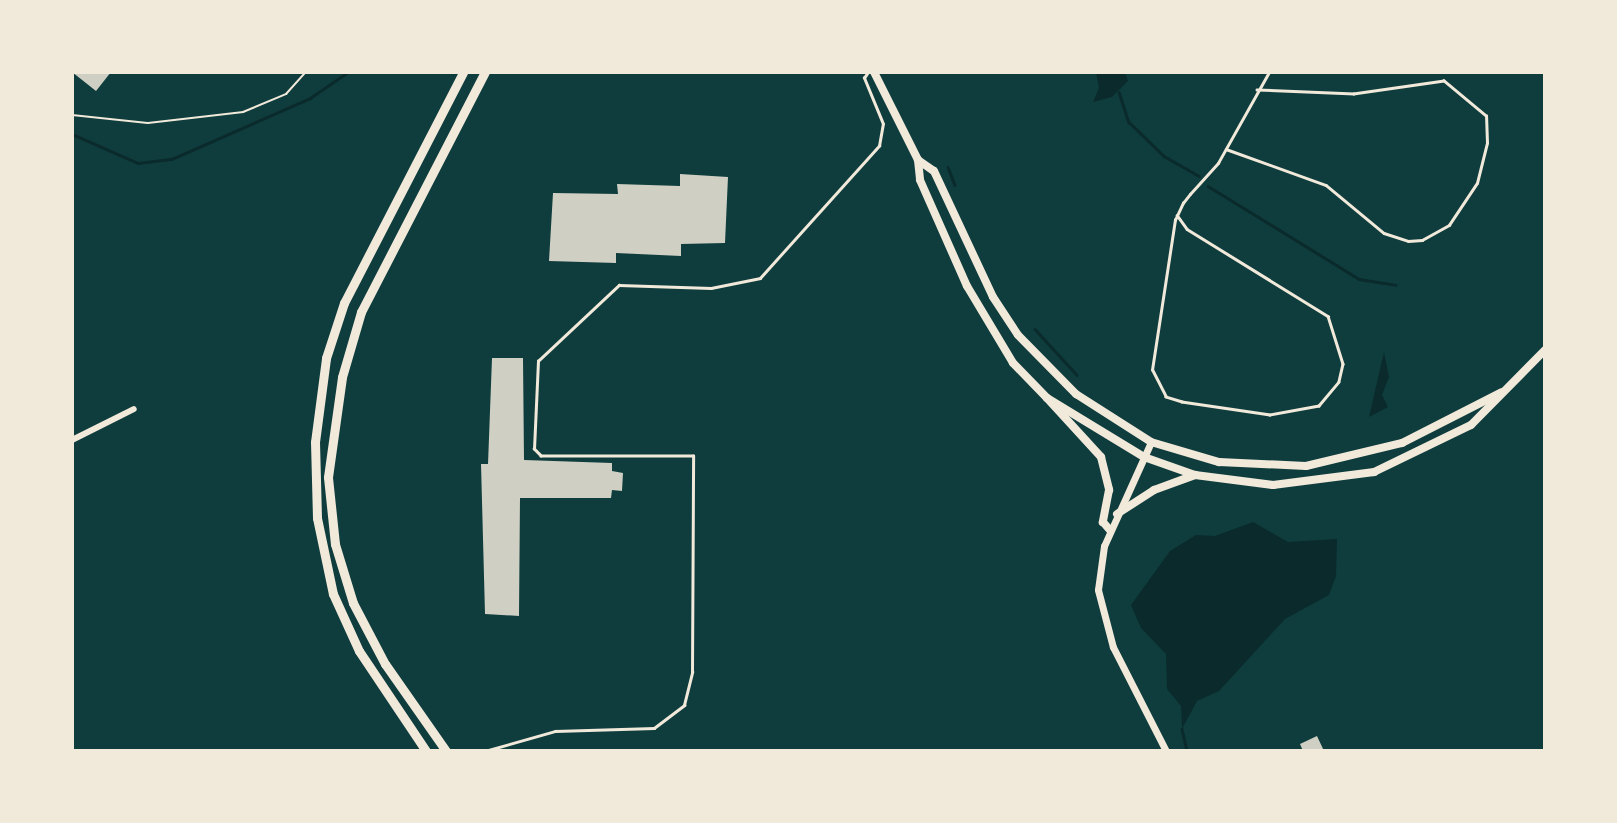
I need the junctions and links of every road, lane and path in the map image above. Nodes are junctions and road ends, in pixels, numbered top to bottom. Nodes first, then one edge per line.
1 (306, 72) edge
2 (463, 72) edge
3 (485, 72) edge
4 (868, 72) edge
5 (874, 72) edge
6 (1269, 72) edge
7 (1257, 90) junction
8 (72, 115) edge
9 (1226, 149) junction
10 (919, 160) junction
11 (1177, 215) junction
12 (1545, 350) edge
13 (1502, 392) junction
14 (1047, 398) junction
15 (134, 409) dead end
16 (72, 440) edge
17 (1151, 442) junction
18 (1144, 457) junction
19 (1195, 475) junction
20 (1117, 514) junction
21 (1110, 530) junction
22 (426, 751) edge
23 (446, 751) edge
24 (485, 751) edge
25 (1166, 751) edge

1 - 8 path
2 - 22 main road
3 - 23 main road
4 - 24 lane
5 - 10 main road
6 - 7 lane
7 - 9 lane
7 - 9 lane
9 - 11 lane
10 - 14 main road
10 - 17 main road
11 - 11 lane
12 - 13 main road
13 - 17 main road
13 - 19 main road
14 - 18 main road
14 - 21 main road
15 - 16 street
17 - 18 street
18 - 19 main road
18 - 20 street
19 - 20 main road
20 - 21 street
21 - 25 street

